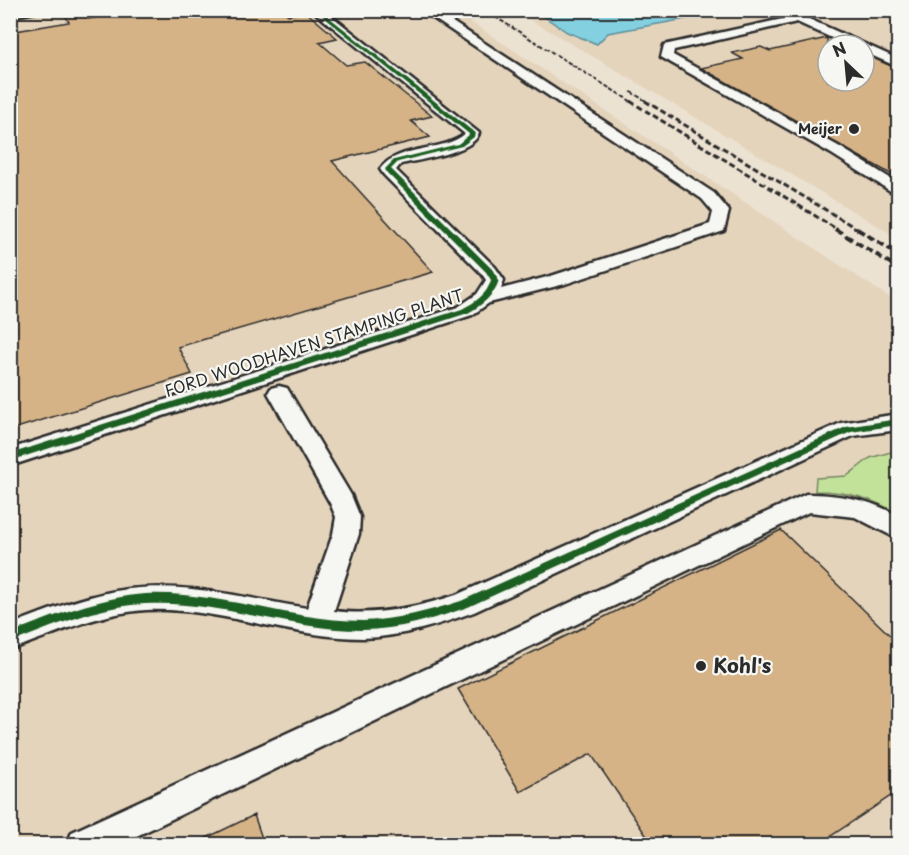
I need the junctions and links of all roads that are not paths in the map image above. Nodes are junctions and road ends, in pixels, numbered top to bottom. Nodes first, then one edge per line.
1 (32, 10) edge
2 (317, 10) edge
3 (426, 10) edge
4 (782, 10) edge
5 (10, 14) edge
6 (796, 19) junction
7 (829, 33) edge
8 (876, 53) edge
9 (898, 63) edge
10 (898, 189) edge
11 (484, 298) junction
12 (279, 393) dead end
13 (898, 422) edge
14 (10, 458) edge
15 (898, 529) edge
16 (317, 620) junction
17 (10, 638) edge
18 (84, 844) edge

1 - 5 street
2 - 11 street, FORD WOODHAVEN STAMPING PLANT
3 - 11 street
4 - 6 street
6 - 7 street
6 - 10 street
8 - 9 street
11 - 14 street, FORD WOODHAVEN STAMPING PLANT
12 - 16 street
13 - 16 street
15 - 18 street
16 - 17 street

